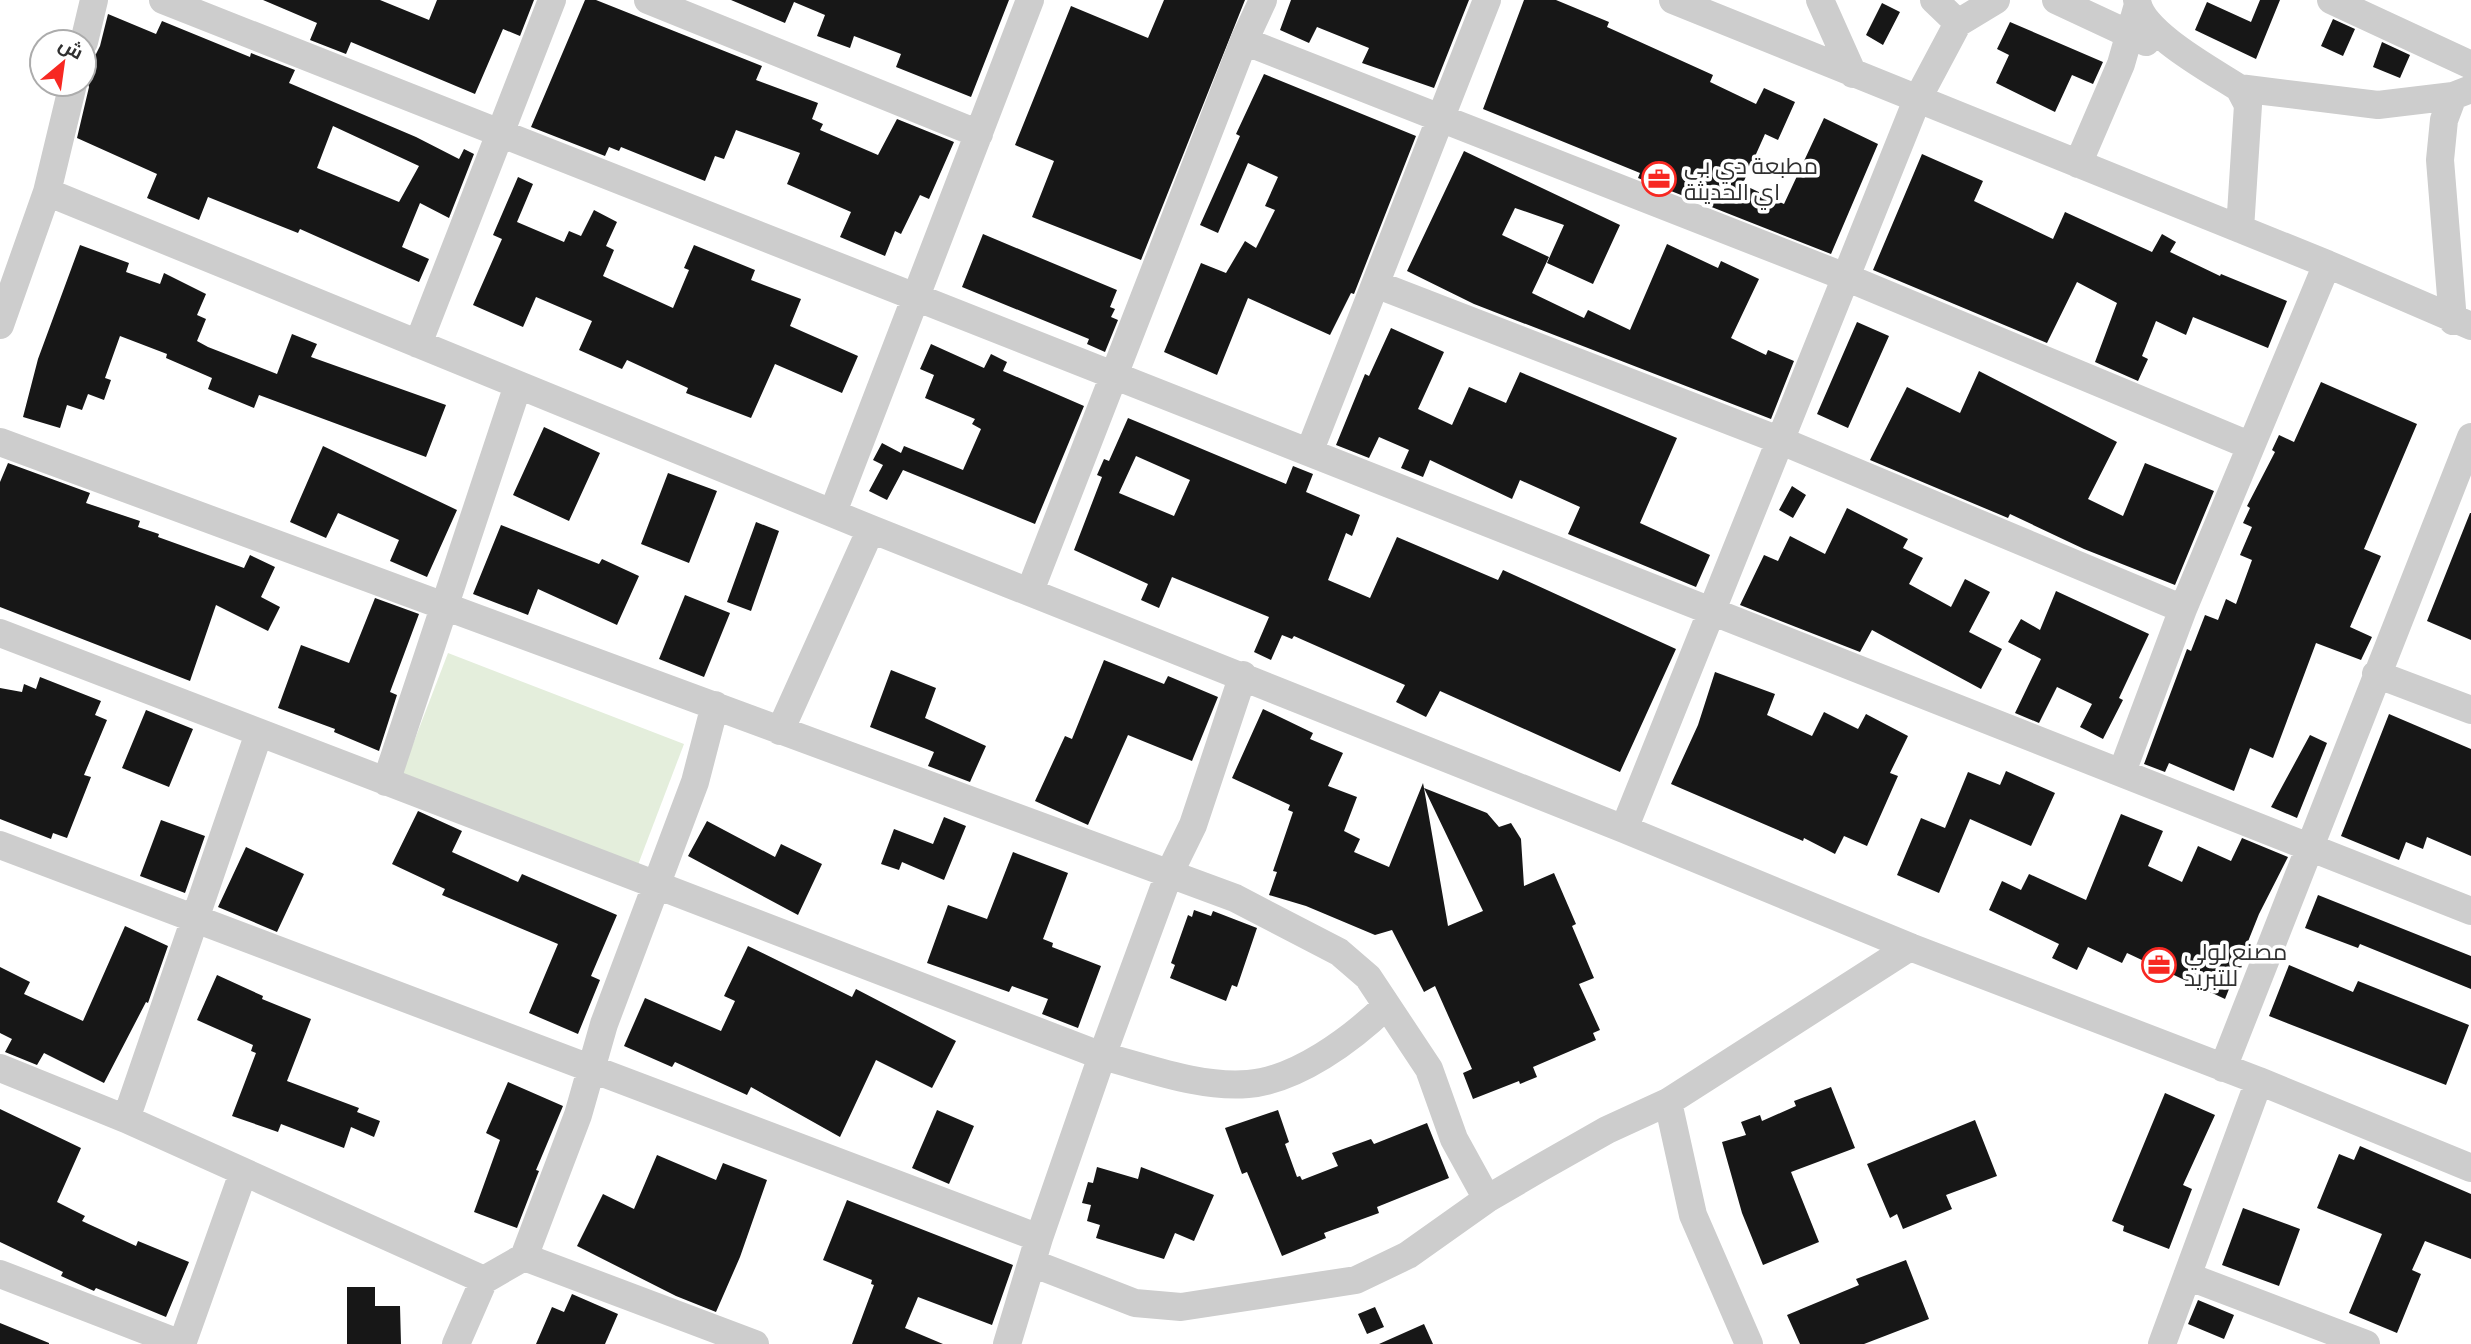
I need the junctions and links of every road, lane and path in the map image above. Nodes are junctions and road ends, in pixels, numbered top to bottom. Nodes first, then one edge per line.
1 (94, 0) edge
2 (163, 0) edge
3 (552, 0) edge
4 (648, 0) edge
5 (1030, 0) edge
6 (1263, 0) edge
7 (1487, 0) edge
8 (1673, 0) edge
9 (1820, 0) edge
10 (1934, 0) edge
11 (1996, 0) edge
12 (2056, 0) edge
13 (2331, 0) edge
14 (2137, 4) edge
15 (1719, 9) edge
16 (1958, 23) junction
17 (87, 28) edge
18 (2129, 36) junction
19 (1244, 41) junction
20 (2195, 59) junction
21 (2471, 65) edge
22 (1853, 74) junction
23 (2239, 88) junction
24 (2462, 93) edge
25 (70, 98) edge
26 (1917, 100) junction
27 (1441, 118) junction
28 (979, 134) junction
29 (499, 135) junction
30 (2078, 164) junction
31 (47, 192) junction
32 (2240, 229) junction
33 (2327, 264) junction
34 (1843, 276) junction
35 (1378, 285) junction
36 (917, 298) junction
37 (2462, 324) edge
38 (0, 325) edge
39 (418, 344) junction
40 (1114, 375) junction
41 (518, 385) junction
42 (2471, 437) edge
43 (1779, 440) junction
44 (0, 442) edge
45 (2250, 446) junction
46 (1310, 450) junction
47 (833, 512) junction
48 (871, 529) junction
49 (1030, 591) junction
50 (445, 608) junction
51 (2183, 608) junction
52 (1711, 609) junction
53 (0, 633) edge
54 (2376, 674) junction
55 (1243, 675) junction
56 (715, 705) junction
57 (2471, 710) edge
58 (780, 731) junction
59 (259, 733) junction
60 (2122, 772) junction
61 (386, 782) junction
62 (1624, 829) junction
63 (0, 845) edge
64 (2311, 847) junction
65 (1169, 874) junction
66 (655, 885) junction
67 (2471, 911) edge
68 (195, 919) junction
69 (1910, 947) junction
70 (1386, 1006) junction
71 (1102, 1056) junction
72 (0, 1068) edge
73 (589, 1068) junction
74 (2223, 1068) junction
75 (2259, 1081) junction
76 (1668, 1102) junction
77 (126, 1119) junction
78 (2471, 1168) edge
79 (243, 1173) junction
80 (1487, 1199) junction
81 (1035, 1250) junction
82 (524, 1257) junction
83 (0, 1274) edge
84 (2187, 1276) junction
85 (484, 1280) junction
86 (721, 1338) edge
87 (182, 1344) edge
88 (456, 1344) edge
89 (755, 1344) edge
90 (1007, 1344) edge
91 (1749, 1344) edge
92 (2162, 1344) edge
93 (2366, 1344) edge

1 - 17 street
2 - 29 street
3 - 29 street
4 - 28 street
5 - 28 street
6 - 19 street
7 - 27 street
8 - 15 street
9 - 22 street
10 - 16 street
11 - 16 street
12 - 18 street
13 - 21 street
14 - 18 street
14 - 20 street
15 - 22 street
16 - 26 street
18 - 20 street
18 - 30 street
19 - 27 street
19 - 40 street
20 - 23 street
22 - 26 street
23 - 24 street
23 - 32 street
24 - 37 street
25 - 31 street
26 - 30 street
26 - 34 street
27 - 34 street
27 - 35 street
28 - 36 street
29 - 36 street
29 - 39 street
30 - 32 street
31 - 38 street
31 - 39 street
32 - 33 street
33 - 37 street
33 - 45 street
34 - 43 street
34 - 45 street
35 - 43 street
35 - 46 street
36 - 40 street
36 - 47 street
39 - 41 street
40 - 46 street
40 - 49 street
41 - 47 street
41 - 50 street
42 - 54 street
43 - 51 street
43 - 52 street
44 - 50 street
45 - 51 street
46 - 52 street
47 - 48 street
48 - 49 street
48 - 58 street
49 - 55 street
50 - 56 street
50 - 61 street
51 - 60 street
52 - 60 street
52 - 62 street
53 - 59 street
54 - 57 street
54 - 64 street
55 - 62 street
55 - 65 street
56 - 58 street
56 - 66 street
58 - 65 street
59 - 61 street
59 - 68 street
60 - 64 street
61 - 66 street
62 - 69 street
63 - 68 street
64 - 67 street
64 - 74 street
65 - 70 street
65 - 71 street
66 - 71 street
66 - 73 street
68 - 73 street
68 - 77 street
69 - 74 street
69 - 76 street
70 - 71 street
70 - 80 street
71 - 81 street
72 - 77 street
73 - 81 street
73 - 82 street
74 - 75 street
75 - 78 street
75 - 84 street
76 - 80 street
76 - 91 street
77 - 79 street
79 - 85 street
79 - 87 street
80 - 81 street
81 - 90 street
82 - 85 street
82 - 86 street
83 - 87 street
84 - 92 street
84 - 93 street
85 - 88 street
86 - 89 street

